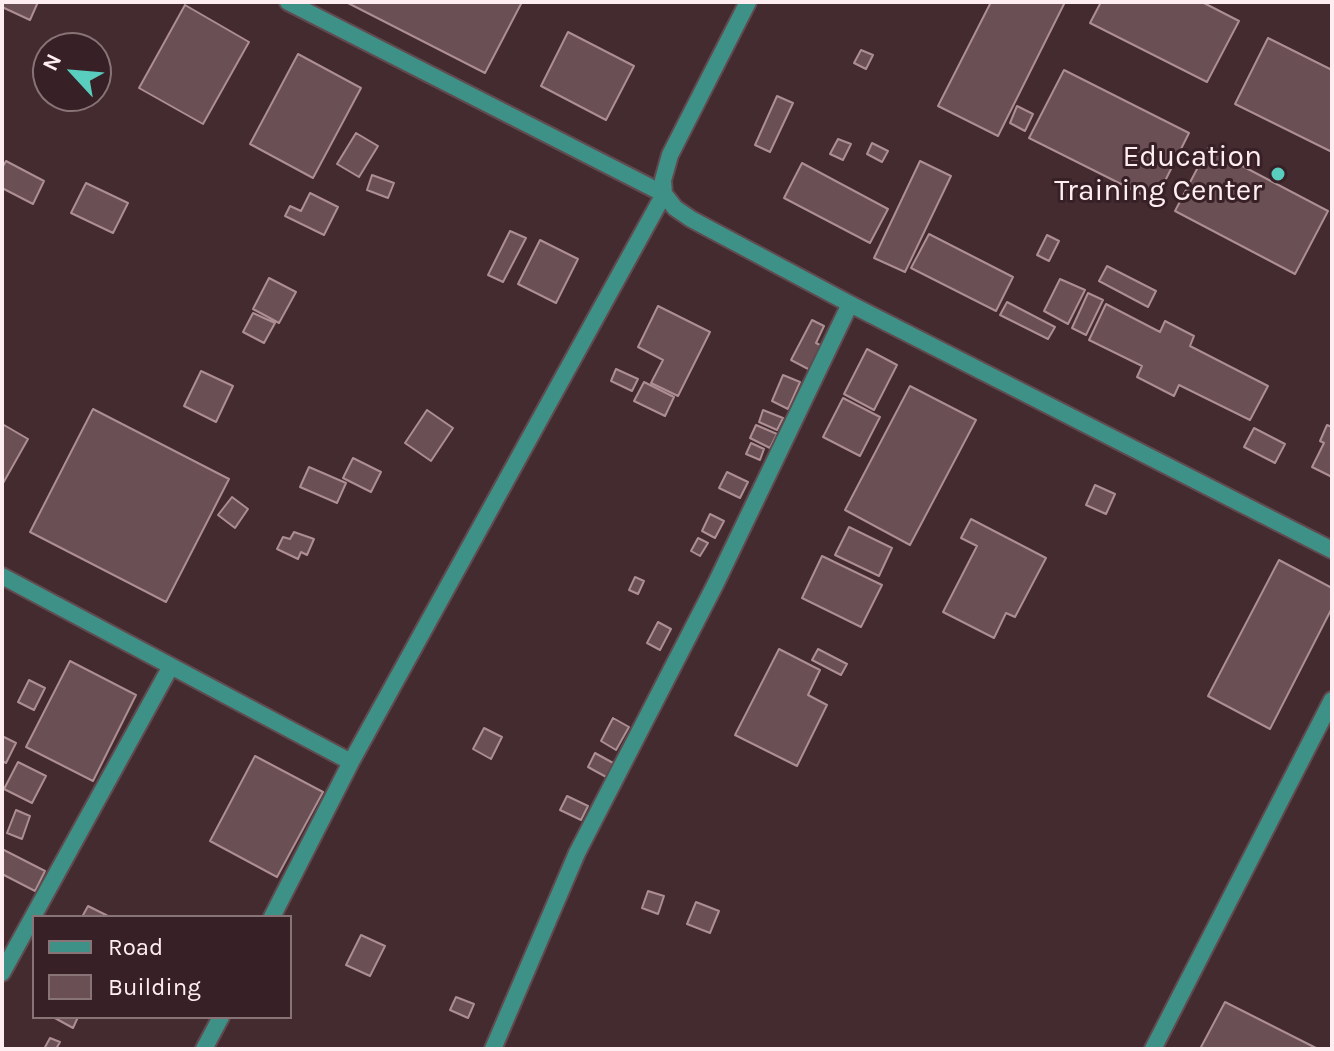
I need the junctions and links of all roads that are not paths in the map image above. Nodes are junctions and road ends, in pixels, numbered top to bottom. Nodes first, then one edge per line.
1 (288, 2) edge
2 (748, 2) edge
3 (664, 194) junction
4 (850, 304) junction
5 (1332, 550) edge
6 (2, 576) edge
7 (171, 666) junction
8 (1332, 700) edge
9 (351, 762) junction
10 (34, 915) edge
11 (273, 915) edge
12 (32, 919) edge
13 (2, 973) edge
14 (220, 1019) edge
15 (204, 1049) edge
16 (493, 1049) edge
17 (1153, 1049) edge

1 - 3 street
2 - 3 street
3 - 4 street
3 - 9 street
4 - 5 street
4 - 16 street
6 - 7 street
7 - 9 street
7 - 10 street
8 - 17 street
9 - 11 street
12 - 13 street
14 - 15 street

